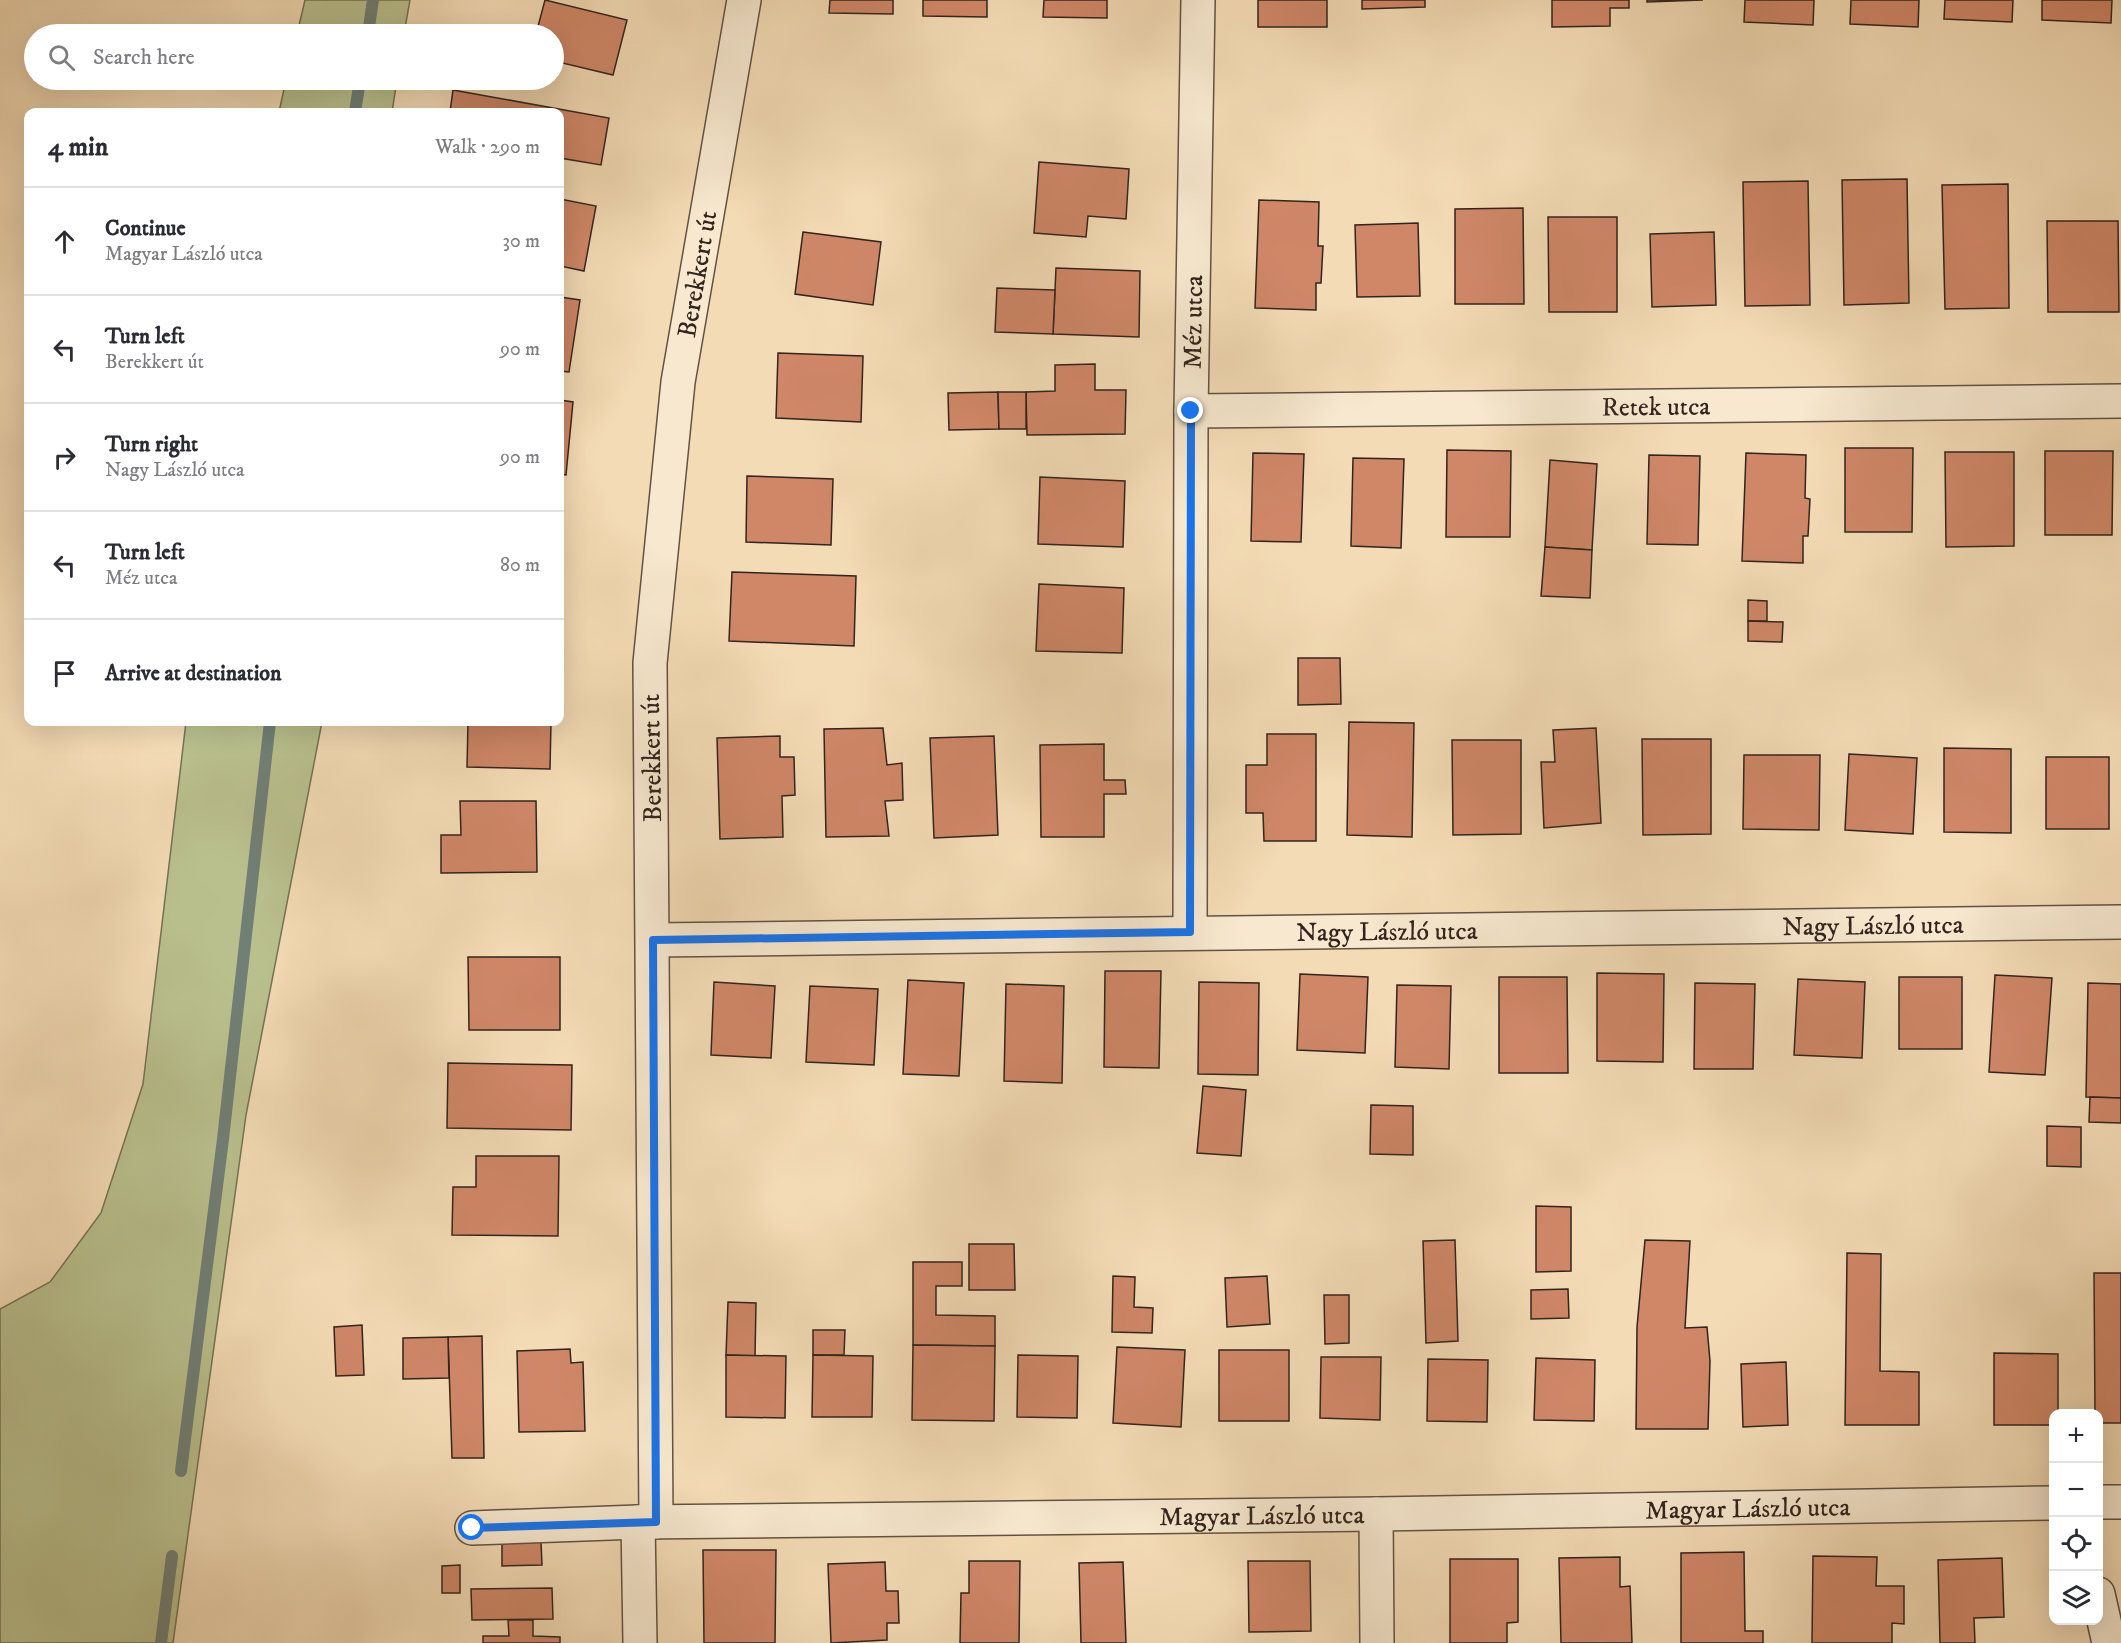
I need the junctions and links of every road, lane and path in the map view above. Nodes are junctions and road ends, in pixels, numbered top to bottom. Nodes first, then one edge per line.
1 (744, 0) edge
2 (1198, 0) edge
3 (2121, 401) edge
4 (1191, 411) junction
5 (2121, 922) edge
6 (1190, 932) junction
7 (653, 940) junction
8 (2103, 1502) edge
9 (2121, 1502) edge
10 (2049, 1503) edge
11 (1376, 1514) junction
12 (647, 1522) junction
13 (472, 1528) dead end
14 (2103, 1616) edge
15 (640, 1643) edge
16 (1377, 1643) edge
17 (2109, 1643) edge

1 - 7 street, Berekkert út
2 - 4 street, Méz utca
3 - 4 street, Retek utca
4 - 6 street, Méz utca
5 - 6 street, Nagy László utca
6 - 7 street, Nagy László utca
7 - 12 street, Berekkert út
8 - 9 street
10 - 11 street, Magyar László utca
11 - 12 street, Magyar László utca
11 - 16 street
12 - 13 street, Magyar László utca
12 - 15 street, Berekkert út
14 - 17 street

